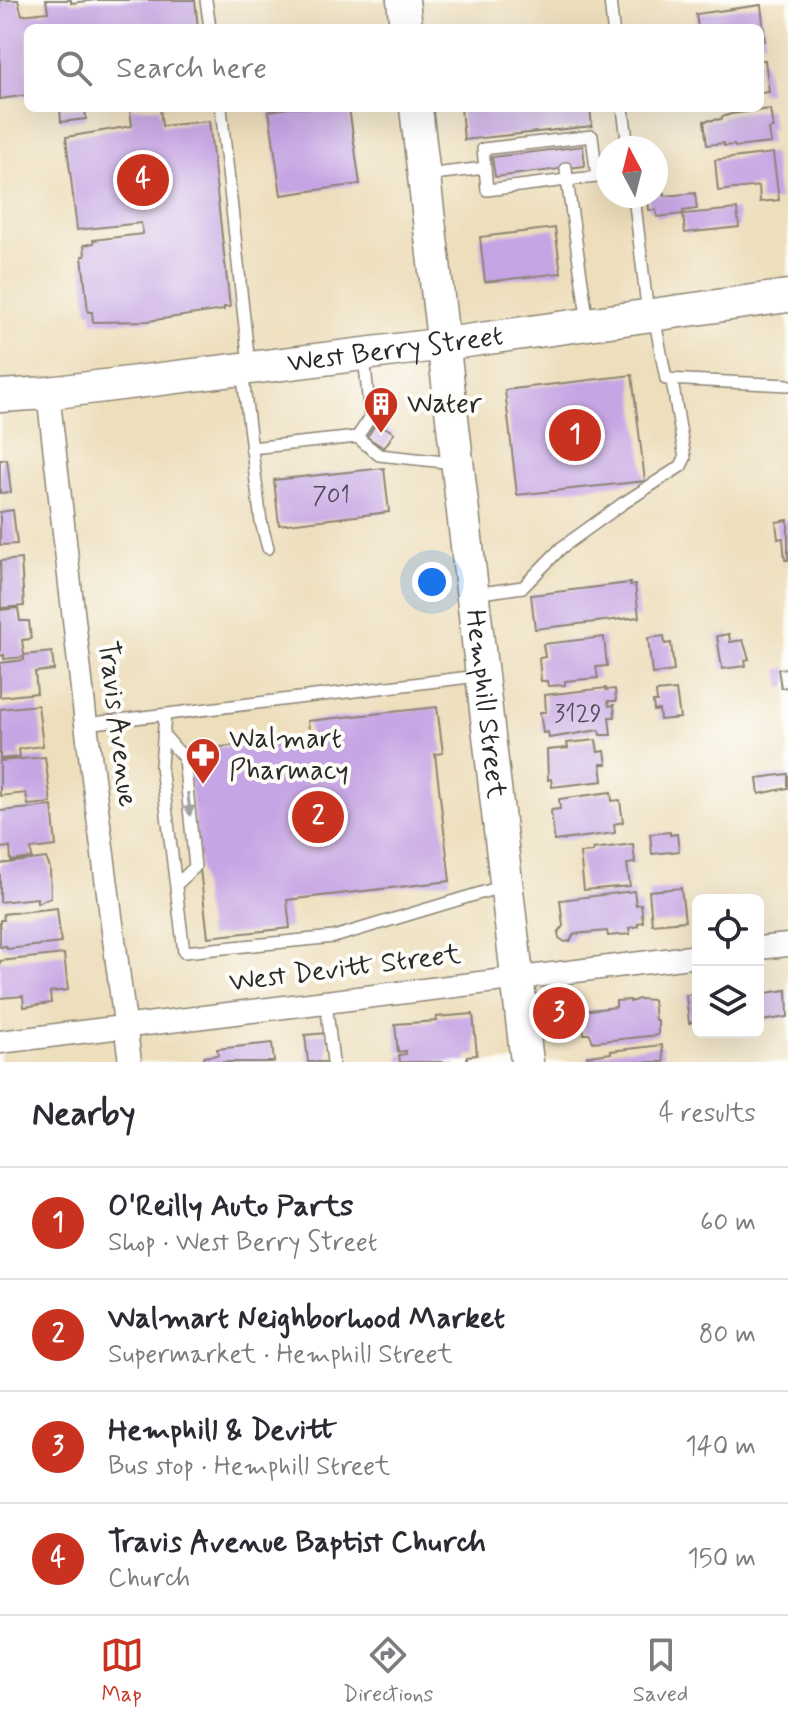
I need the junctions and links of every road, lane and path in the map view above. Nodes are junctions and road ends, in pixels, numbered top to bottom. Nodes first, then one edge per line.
1 (206, 0) edge
2 (403, 0) edge
3 (610, 0) edge
4 (209, 24) edge
5 (406, 24) edge
6 (613, 24) edge
7 (221, 112) edge
8 (416, 112) edge
9 (624, 112) edge
10 (626, 136) edge
11 (485, 168) junction
12 (566, 174) junction
13 (424, 175) junction
14 (636, 208) edge
15 (788, 296) edge
16 (651, 316) junction
17 (588, 324) junction
18 (445, 344) junction
19 (364, 354) junction
20 (245, 369) junction
21 (672, 381) junction
22 (788, 385) edge
23 (48, 393) junction
24 (0, 396) edge
25 (357, 437) junction
26 (251, 448) junction
27 (459, 463) junction
28 (268, 548) dead end
29 (474, 594) junction
30 (483, 675) junction
31 (165, 714) junction
32 (86, 724) junction
33 (163, 734) junction
34 (176, 885) junction
35 (506, 886) junction
36 (788, 945) edge
37 (764, 947) edge
38 (692, 957) edge
39 (517, 978) junction
40 (326, 1002) junction
41 (126, 1027) junction
42 (0, 1042) edge
43 (130, 1062) edge
44 (333, 1062) edge
45 (527, 1062) edge

1 - 4 lane
2 - 5 main road
3 - 6 lane
7 - 20 lane
8 - 13 main road, Hemphill Street
9 - 10 lane
11 - 12 lane
11 - 12 lane
11 - 13 lane
12 - 17 lane
13 - 18 main road, Hemphill Street
14 - 16 lane
15 - 16 main road, West Berry Street
16 - 17 main road, West Berry Street
16 - 21 lane
17 - 18 main road, West Berry Street
18 - 19 main road, West Berry Street
18 - 27 main road, Hemphill Street
19 - 20 main road, West Berry Street
19 - 25 lane
20 - 23 main road, West Berry Street
20 - 26 lane
21 - 22 lane
21 - 29 lane
23 - 24 main road, West Berry Street
23 - 32 street, Travis Avenue
25 - 26 lane
25 - 27 lane
26 - 28 lane
27 - 29 main road, Hemphill Street
29 - 30 main road, Hemphill Street
30 - 31 lane
30 - 35 main road, Hemphill Street
31 - 32 lane
31 - 33 lane
32 - 41 street, Travis Avenue
33 - 34 lane
33 -> 34 lane
34 - 35 lane
35 - 39 main road, Hemphill Street
36 - 37 street
38 - 39 street, West Devitt Street
39 - 40 street, West Devitt Street
39 - 45 main road, Hemphill Street
40 - 41 street, West Devitt Street
40 - 44 lane
41 - 42 street, West Devitt Street
41 - 43 street, Travis Avenue

